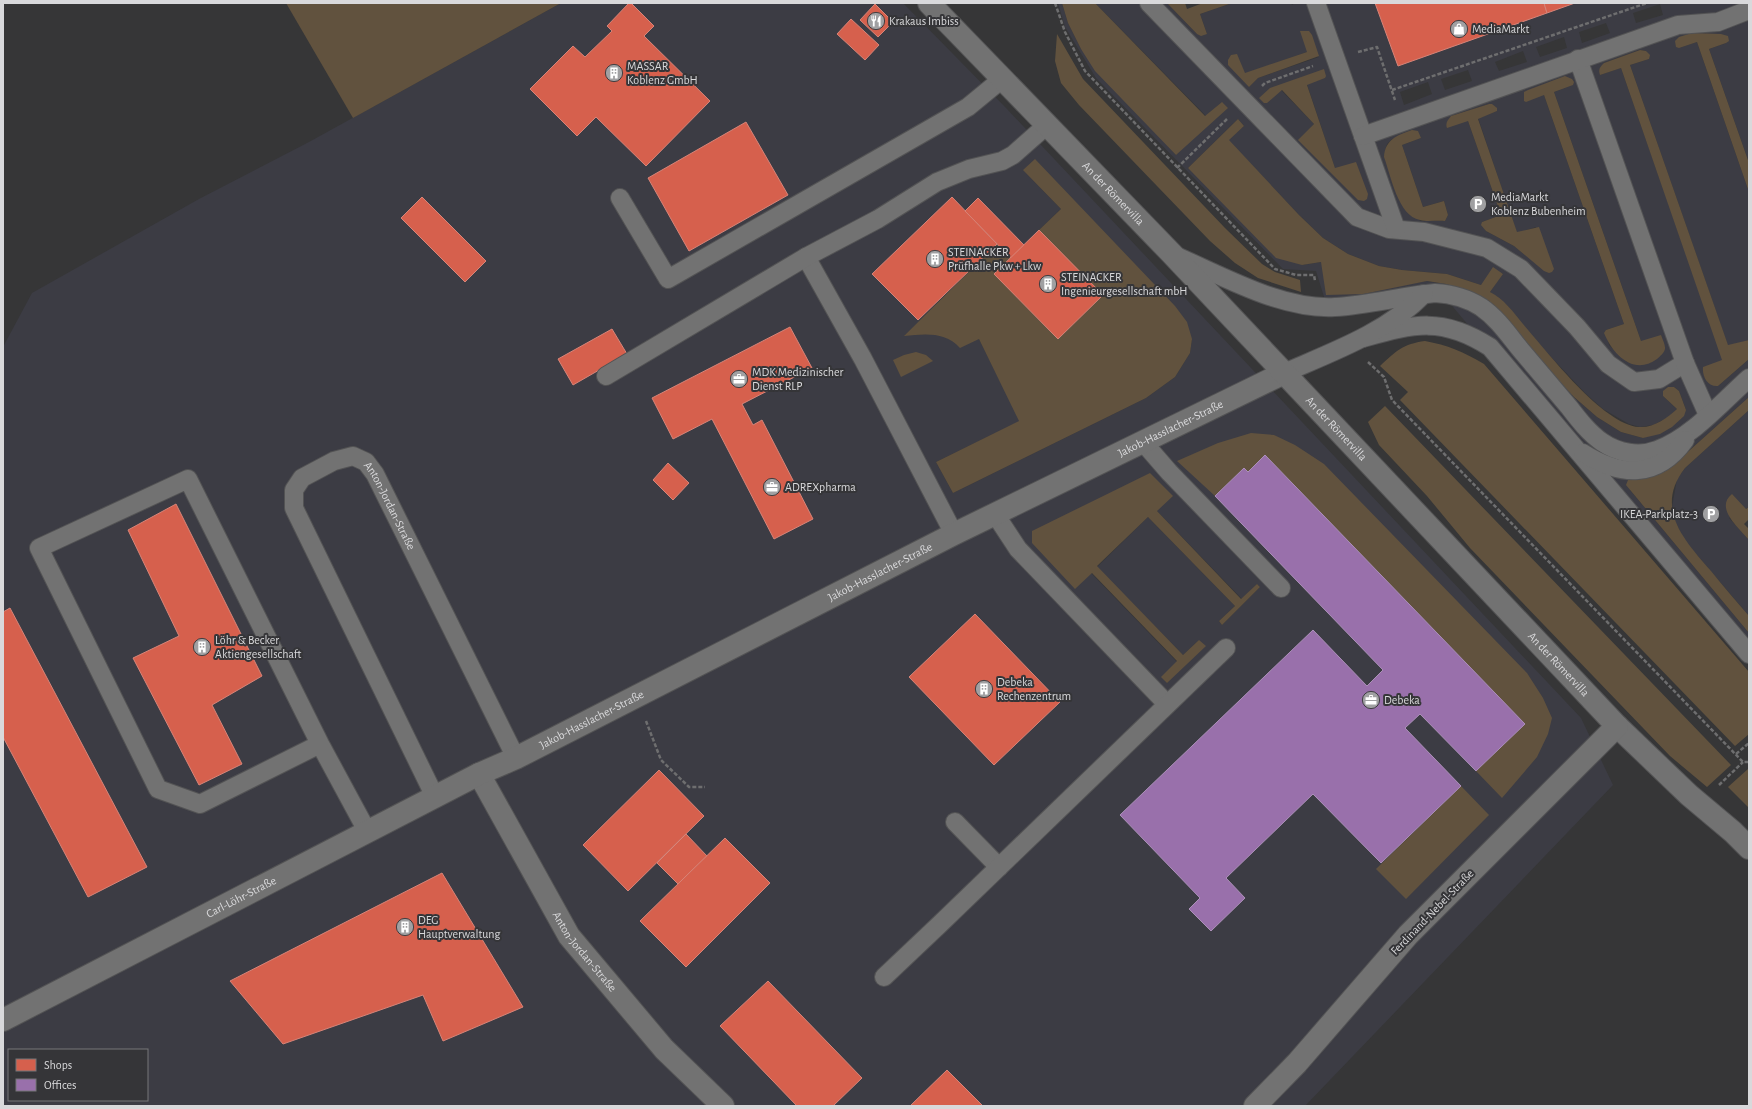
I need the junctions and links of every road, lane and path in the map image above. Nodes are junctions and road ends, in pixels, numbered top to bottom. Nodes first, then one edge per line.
1 (929, 3) edge
2 (1055, 3) edge
3 (1149, 3) edge
4 (1316, 3) edge
5 (1647, 3) edge
6 (1749, 10) edge
7 (1336, 59) junction
8 (1578, 60) junction
9 (1002, 79) junction
10 (1392, 90) junction
11 (1244, 102) junction
12 (1403, 122) junction
13 (1047, 125) junction
14 (1362, 136) junction
15 (1177, 168) junction
16 (620, 198) dead end
17 (1396, 229) junction
18 (1172, 254) junction
19 (806, 257) junction
20 (1424, 294) junction
21 (1320, 307) junction
22 (1357, 341) junction
23 (1685, 363) junction
24 (1284, 373) junction
25 (606, 376) dead end
26 (1749, 378) edge
27 (1708, 415) junction
28 (1693, 428) junction
29 (1143, 442) junction
30 (1572, 446) junction
31 (995, 514) junction
32 (954, 534) junction
33 (1281, 588) dead end
34 (1226, 648) dead end
35 (1749, 654) edge
36 (635, 697) junction
37 (1167, 704) junction
38 (1617, 726) junction
39 (1749, 743) edge
40 (320, 744) junction
41 (1736, 754) junction
42 (516, 758) junction
43 (1743, 762) junction
44 (1749, 762) edge
45 (479, 774) junction
46 (705, 787) dead end
47 (436, 796) junction
48 (1700, 804) junction
49 (955, 822) dead end
50 (368, 831) junction
51 (1749, 848) edge
52 (999, 867) junction
53 (884, 977) dead end
54 (3, 1020) edge
55 (723, 1106) edge
56 (1255, 1106) edge

1 - 9 street, An der Römervilla
2 - 15 path
3 - 11 lane
4 - 7 lane
5 - 10 path
6 - 8 lane
7 - 10 path
7 - 11 path
7 - 14 lane
8 - 12 lane
8 - 23 lane
9 - 13 street, An der Römervilla
9 - 16 lane
10 - 12 path
11 - 15 path
11 - 17 lane
12 - 14 lane
13 - 18 street, An der Römervilla
13 - 19 lane
14 - 17 lane
15 - 21 path
17 - 23 lane
18 - 21 lane
18 - 24 street, An der Römervilla
19 - 25 lane
19 - 32 lane
20 - 21 lane
20 - 22 lane
20 - 28 lane
22 - 24 lane
22 - 30 lane
22 - 41 path
23 - 27 lane
24 - 29 street, Jakob-Hasslacher-Straße
24 - 38 street, An der Römervilla
26 - 27 lane
27 - 28 lane
28 - 30 lane
29 - 31 street, Jakob-Hasslacher-Straße
29 - 33 lane
30 - 35 lane
31 - 32 street, Jakob-Hasslacher-Straße
31 - 37 lane
32 - 36 street, Jakob-Hasslacher-Straße
34 - 37 lane
36 - 42 street, Jakob-Hasslacher-Straße
36 - 46 path
37 - 52 lane
38 - 48 street, An der Römervilla
38 - 56 street, Ferdinand-Nebel-Straße
39 - 41 path
40 - 40 lane
40 - 50 lane
41 - 43 path
42 - 45 street, Jakob-Hasslacher-Straße
42 - 47 lane, Anton-Jordan-Straße
43 - 44 path
43 - 48 path
45 - 47 street, Carl-Löhr-Straße
45 - 55 street, Anton-Jordan-Straße
47 - 50 street, Carl-Löhr-Straße
48 - 51 street, An der Römervilla
49 - 52 lane
50 - 54 street, Carl-Löhr-Straße
52 - 53 lane

